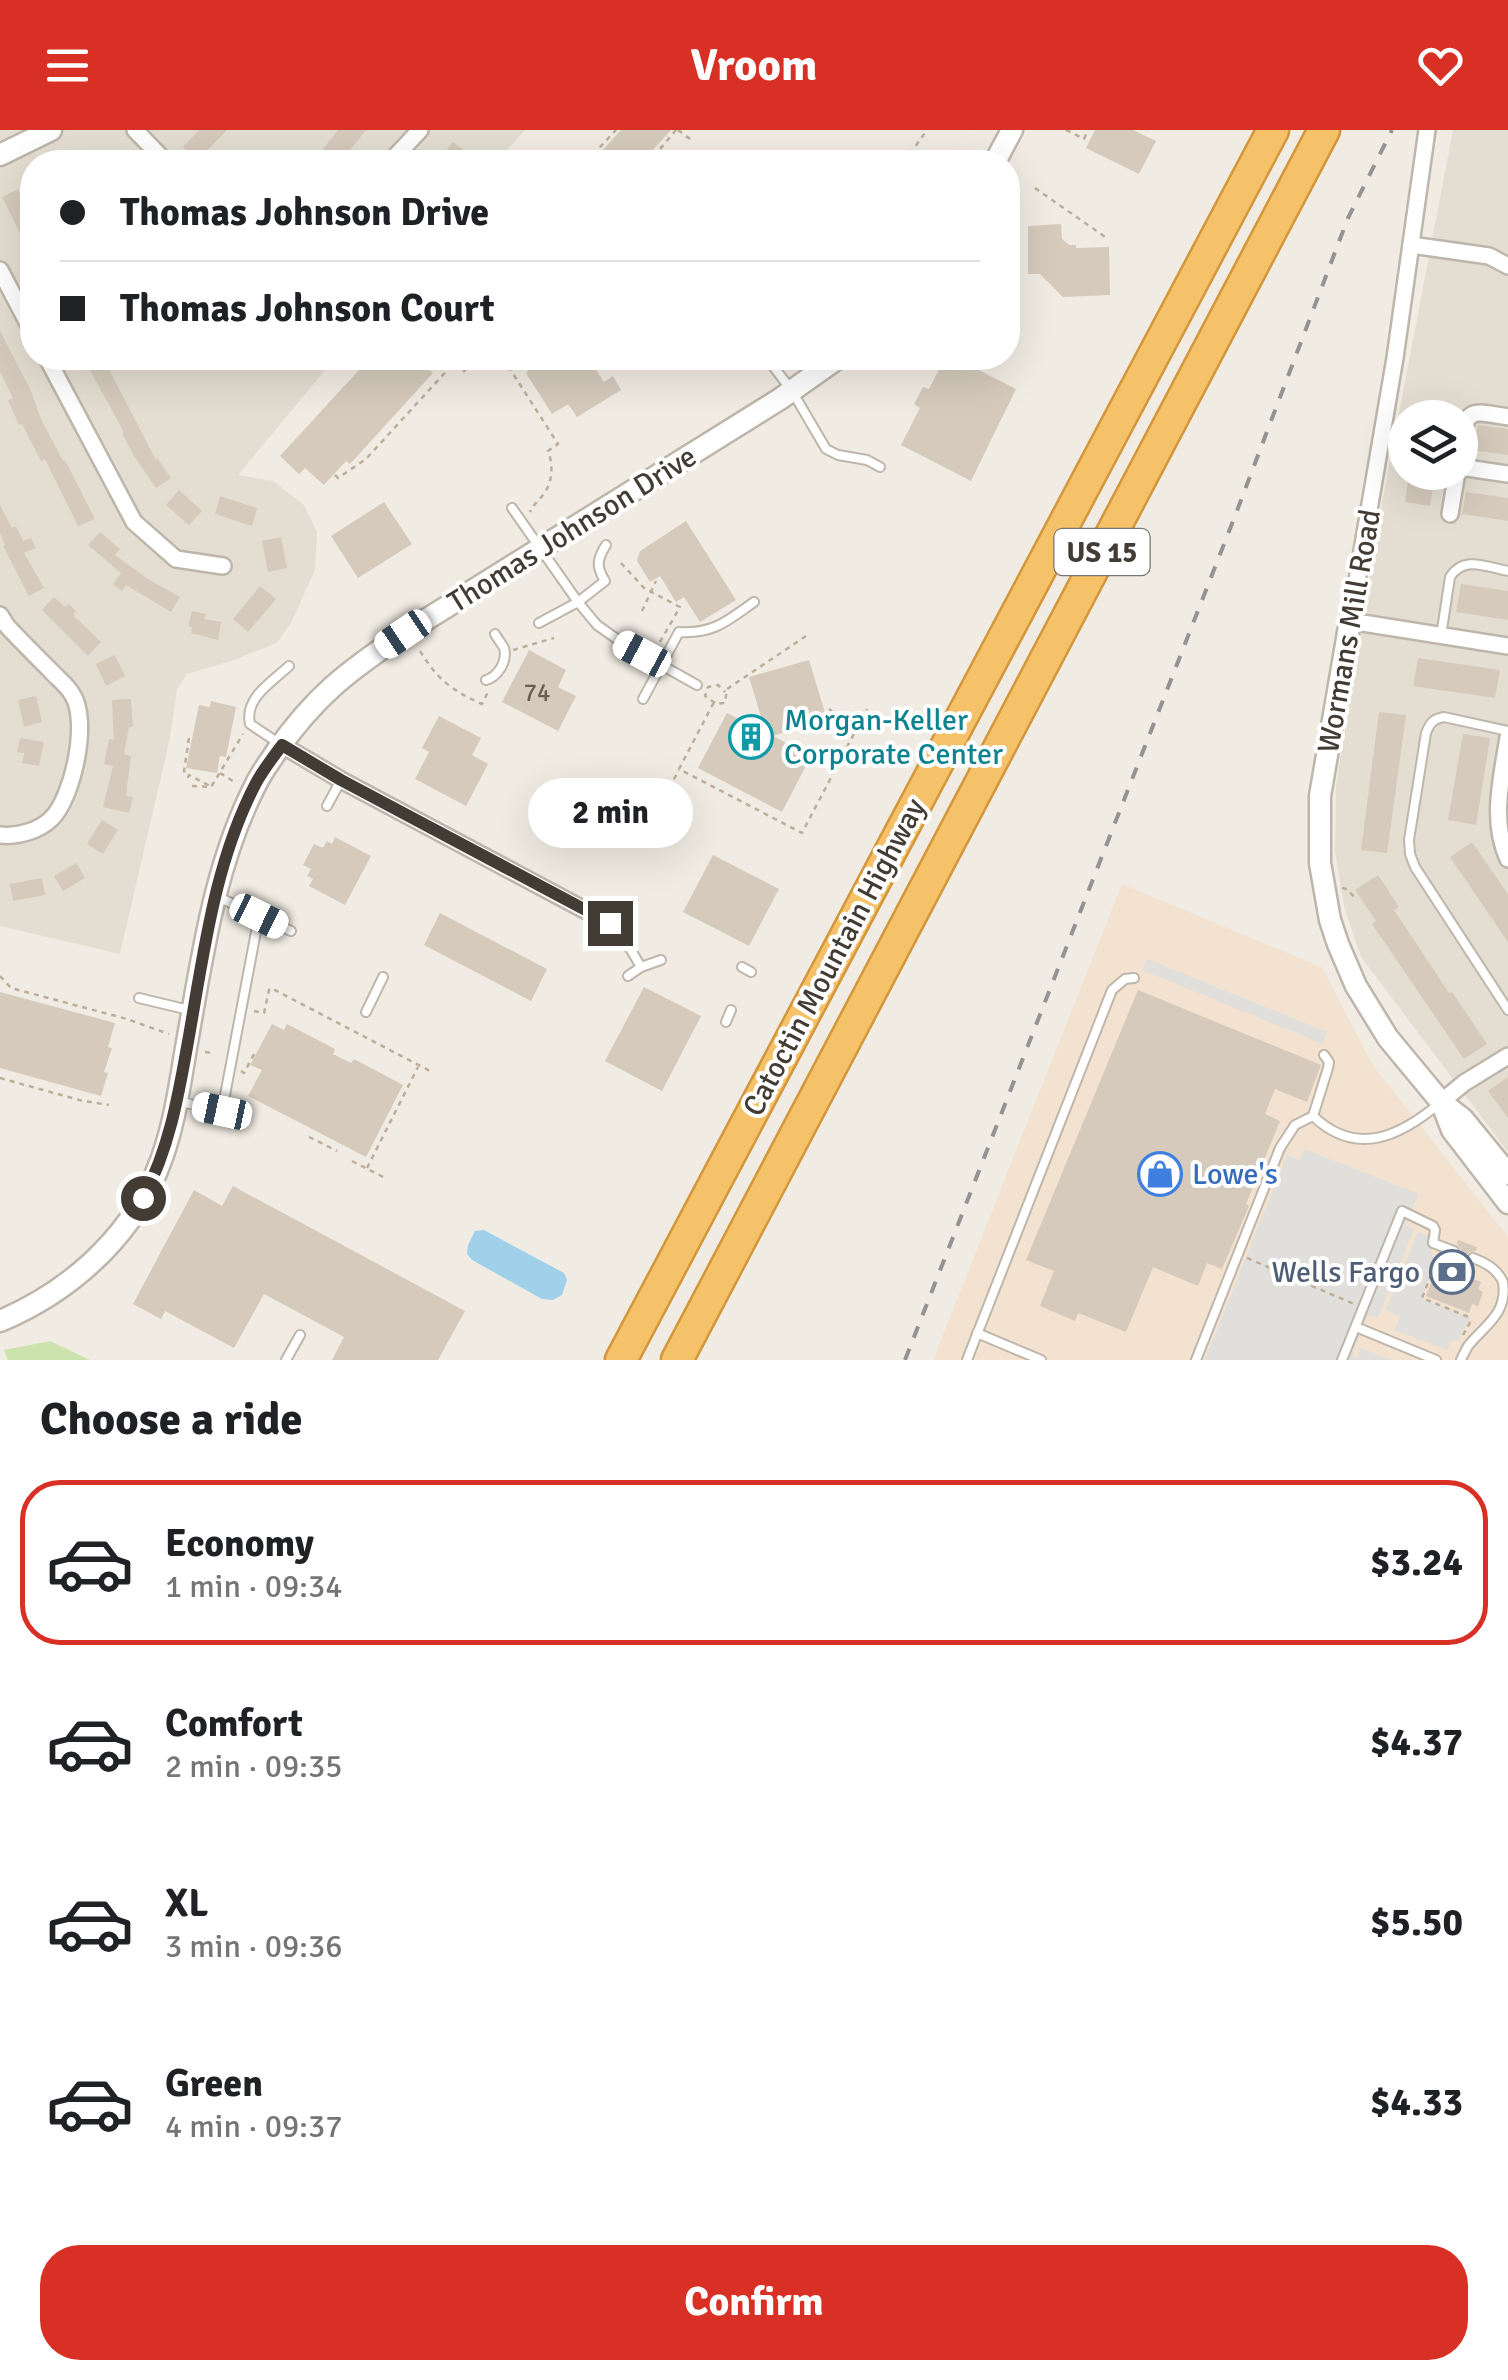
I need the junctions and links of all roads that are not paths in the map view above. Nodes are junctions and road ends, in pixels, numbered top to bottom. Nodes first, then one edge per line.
1 (51, 130) edge
2 (420, 130) edge
3 (1273, 130) edge
4 (1324, 130) edge
5 (1426, 130) edge
6 (401, 150) edge
7 (0, 156) edge
8 (1411, 245) junction
9 (1508, 266) edge
10 (0, 270) edge
11 (20, 308) edge
12 (53, 370) edge
13 (775, 370) edge
14 (821, 370) edge
15 (792, 391) junction
16 (1478, 414) edge
17 (1508, 417) edge
18 (1110, 439) junction
19 (1149, 462) junction
20 (880, 467) dead end
21 (1478, 472) edge
22 (1508, 474) edge
23 (1454, 490) edge
24 (512, 508) dead end
25 (1450, 514) dead end
26 (606, 546) dead end
27 (541, 547) junction
28 (223, 566) dead end
29 (1508, 571) edge
30 (578, 602) junction
31 (754, 602) dead end
32 (0, 615) edge
33 (1350, 620) junction
34 (540, 623) dead end
35 (495, 634) dead end
36 (1440, 636) junction
37 (1508, 646) edge
38 (661, 665) junction
39 (288, 666) dead end
40 (486, 680) dead end
41 (697, 684) dead end
42 (642, 699) dead end
43 (1508, 734) edge
44 (282, 745) junction
45 (341, 780) junction
46 (328, 806) dead end
47 (0, 835) edge
48 (1508, 858) edge
49 (216, 895) junction
50 (259, 916) junction
51 (610, 923) joint
52 (291, 931) dead end
53 (662, 960) dead end
54 (641, 966) junction
55 (628, 976) dead end
56 (384, 977) dead end
57 (1134, 978) dead end
58 (139, 998) dead end
59 (732, 1010) dead end
60 (1508, 1010) edge
61 (193, 1011) junction
62 (366, 1012) dead end
63 (726, 1022) dead end
64 (1324, 1055) dead end
65 (1508, 1056) edge
66 (177, 1100) junction
67 (1441, 1102) junction
68 (1313, 1116) junction
69 (1508, 1174) edge
70 (1508, 1204) edge
71 (1454, 1251) dead end
72 (1473, 1258) dead end
73 (0, 1321) edge
74 (1356, 1327) junction
75 (978, 1333) junction
76 (300, 1335) dead end
77 (286, 1360) edge
78 (621, 1360) edge
79 (677, 1360) edge
80 (967, 1360) edge
81 (1041, 1360) edge
82 (1196, 1360) edge
83 (1342, 1360) edge
84 (1436, 1360) edge
85 (1461, 1360) edge

1 - 7 street
2 - 6 street
3 - 18 highway, Catoctin Mountain Highway / US 15
4 - 19 highway, Catoctin Mountain Highway / US 15
5 - 8 street, Wormans Mill Road
8 - 9 street
8 - 33 street, Wormans Mill Road
10 - 11 street
12 - 28 street
13 - 15 lane
14 - 15 street, Thomas Johnson Drive
15 - 20 lane
15 - 27 street, Thomas Johnson Drive
16 - 17 street
18 - 19 highway
18 - 78 highway, Catoctin Mountain Highway / US 15
19 - 79 highway, Catoctin Mountain Highway / US 15
21 - 22 street
23 - 25 street
24 - 27 lane
26 - 30 lane
27 - 30 lane
27 - 44 street, Thomas Johnson Drive
29 - 36 lane
30 - 34 lane
30 - 38 lane
31 - 38 lane
32 - 47 street
33 - 36 street
33 - 67 street, Wormans Mill Road
35 - 40 lane
36 - 37 street
38 - 41 lane
38 - 42 lane
39 - 44 lane
43 - 48 street
43 - 60 lane
44 - 45 street
44 - 49 street, Thomas Johnson Drive
45 - 46 lane
45 - 51 street
49 - 50 lane
49 - 61 street, Thomas Johnson Drive
50 - 52 lane
50 - 66 lane
51 - 54 lane
53 - 54 lane
54 - 55 lane
56 - 62 lane
57 - 75 lane
58 - 61 lane
59 - 63 lane
61 - 66 street, Thomas Johnson Drive
64 - 68 lane
65 - 67 street
66 - 73 street, Thomas Johnson Drive
67 - 68 lane
67 - 69 street, Wormans Mill Road
67 - 70 street, Wormans Mill Road
68 - 82 lane
71 - 74 lane
72 - 85 lane
74 - 83 lane
74 - 84 lane
75 - 80 lane
75 - 81 lane
76 - 77 lane

